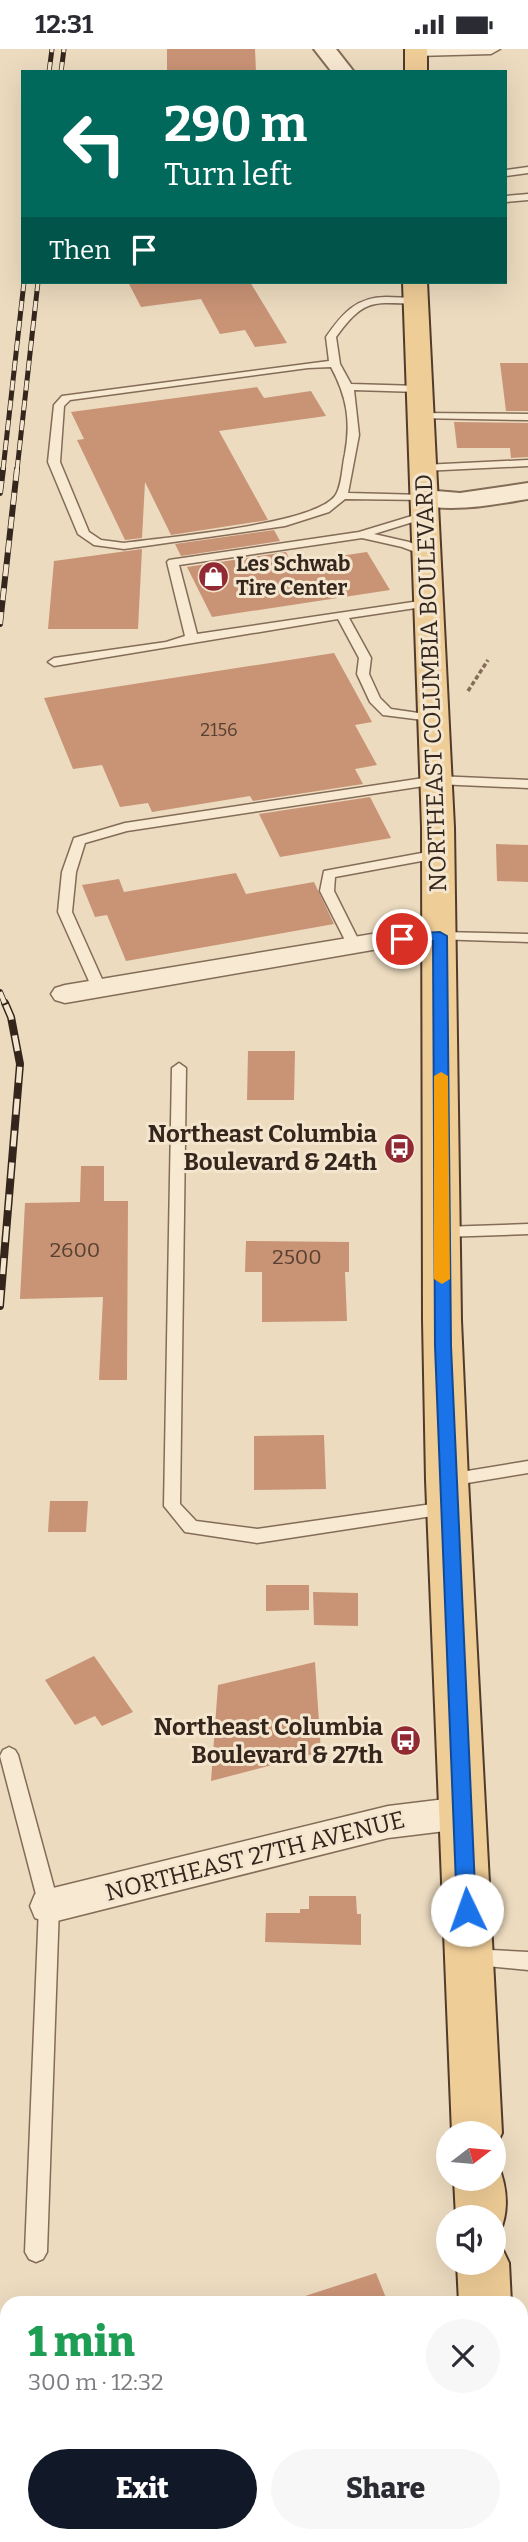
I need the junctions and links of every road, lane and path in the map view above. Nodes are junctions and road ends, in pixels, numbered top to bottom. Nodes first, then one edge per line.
1 (325, 49) edge
2 (491, 49) edge
3 (416, 57) edge
4 (341, 70) edge
5 (528, 170) edge
6 (507, 173) edge
7 (528, 197) edge
8 (507, 199) edge
9 (415, 291) edge
10 (335, 364) junction
11 (347, 387) junction
12 (420, 403) junction
13 (528, 417) edge
14 (528, 463) edge
15 (423, 468) junction
16 (528, 491) edge
17 (342, 496) junction
18 (425, 506) junction
19 (360, 535) junction
20 (426, 553) junction
21 (429, 602) junction
22 (342, 615) junction
23 (192, 638) junction
24 (488, 660) dead end
25 (54, 662) dead end
26 (468, 691) dead end
27 (435, 719) junction
28 (437, 780) junction
29 (528, 784) edge
30 (438, 855) junction
31 (440, 936) junction
32 (528, 938) edge
33 (354, 945) junction
34 (99, 989) junction
35 (65, 994) dead end
36 (179, 1068) dead end
37 (528, 1229) edge
38 (442, 1232) junction
39 (528, 1467) edge
40 (447, 1494) junction
41 (9, 1755) dead end
42 (462, 1813) junction
43 (49, 1906) junction
44 (469, 1958) junction
45 (528, 1961) edge
46 (476, 2121) edge
47 (36, 2252) dead end
48 (484, 2275) edge
49 (485, 2296) edge

1 - 4 street
2 - 3 street
5 - 6 lane
7 - 8 lane
9 - 10 lane
9 - 12 main road, NORTHEAST COLUMBIA BOULEVARD
10 - 11 lane
10 - 17 lane
11 - 12 lane
11 - 17 lane
12 - 13 lane
12 - 15 main road, NORTHEAST COLUMBIA BOULEVARD
14 - 15 lane
15 - 18 main road, NORTHEAST COLUMBIA BOULEVARD
16 - 18 street
17 - 18 lane
18 - 19 lane
18 - 20 main road, NORTHEAST COLUMBIA BOULEVARD
19 - 20 lane
19 - 23 lane
20 - 21 main road, NORTHEAST COLUMBIA BOULEVARD
21 - 22 lane
21 - 27 main road, NORTHEAST COLUMBIA BOULEVARD
22 - 23 lane
22 - 27 lane
23 - 25 lane
24 - 26 path
27 - 28 main road, NORTHEAST COLUMBIA BOULEVARD
28 - 29 lane
28 - 30 main road, NORTHEAST COLUMBIA BOULEVARD
28 - 34 lane
30 - 31 main road, NORTHEAST COLUMBIA BOULEVARD
30 - 33 lane
31 - 32 lane
31 - 33 street
31 - 38 main road, NORTHEAST COLUMBIA BOULEVARD
33 - 34 street
34 - 35 street
36 - 40 lane
37 - 38 lane
38 - 40 main road, NORTHEAST COLUMBIA BOULEVARD
39 - 40 lane
40 - 42 main road, NORTHEAST COLUMBIA BOULEVARD
41 - 43 lane
42 - 43 street, NORTHEAST 27TH AVENUE
42 - 44 main road, NORTHEAST COLUMBIA BOULEVARD
43 - 47 lane
44 - 45 lane
44 - 46 main road, NORTHEAST COLUMBIA BOULEVARD
48 - 49 main road

